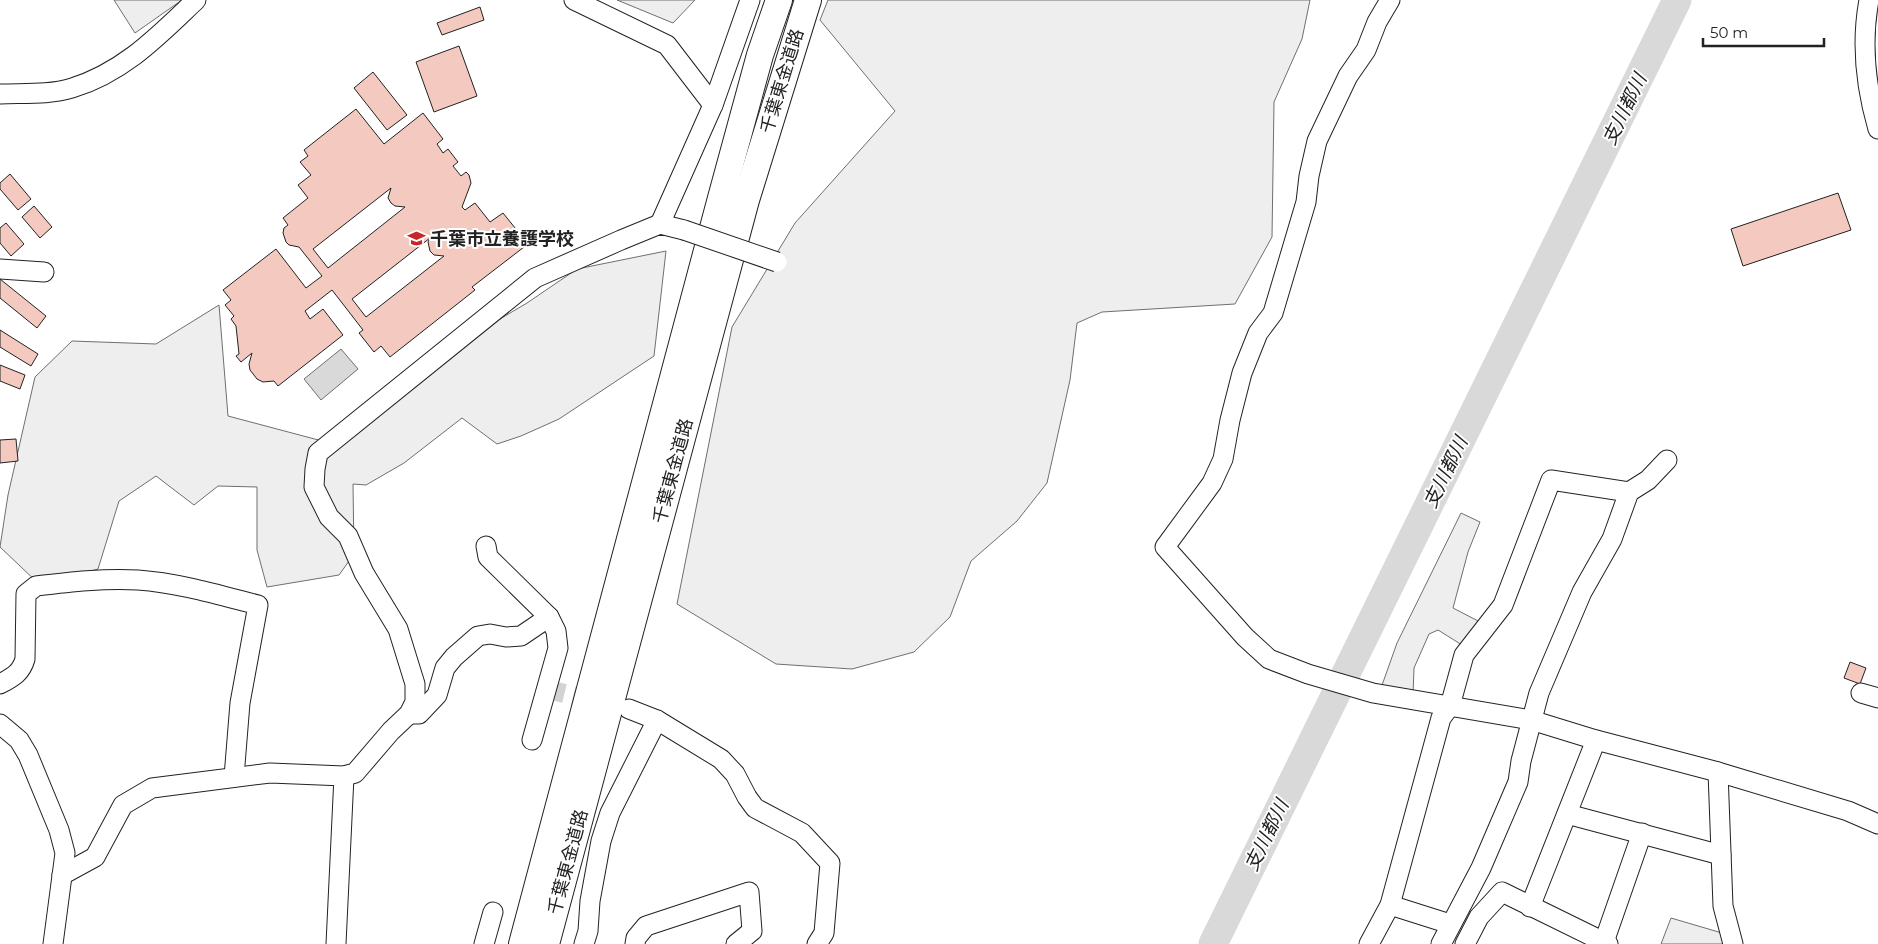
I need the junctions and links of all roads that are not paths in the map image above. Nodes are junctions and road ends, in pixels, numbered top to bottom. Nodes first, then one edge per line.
1 (196, 0) edge
2 (574, 0) edge
3 (750, 0) edge
4 (778, 0) edge
5 (808, 0) edge
6 (1390, 0) edge
7 (1869, 0) edge
8 (0, 94) edge
9 (713, 105) junction
10 (1878, 129) edge
11 (660, 224) junction
12 (777, 262) dead end
13 (0, 268) edge
14 (44, 272) dead end
15 (1667, 460) dead end
16 (1629, 492) junction
17 (486, 546) dead end
18 (549, 617) junction
19 (0, 684) edge
20 (1450, 706) junction
21 (629, 710) dead end
22 (409, 714) junction
23 (656, 720) junction
24 (1531, 720) junction
25 (0, 725) edge
26 (532, 740) dead end
27 (1596, 740) junction
28 (1718, 772) junction
29 (344, 776) junction
30 (234, 778) junction
31 (1567, 814) junction
32 (1878, 824) edge
33 (1642, 833) junction
34 (1721, 854) junction
35 (62, 875) junction
36 (1390, 905) junction
37 (1530, 907) junction
38 (492, 912) dead end
39 (1450, 924) junction
40 (1606, 943) edge
41 (53, 944) edge
42 (336, 944) edge
43 (484, 944) edge
44 (522, 944) edge
45 (546, 944) edge
46 (584, 944) edge
47 (636, 944) edge
48 (736, 944) edge
49 (817, 944) edge
50 (1369, 944) edge
51 (1441, 944) edge
52 (1465, 944) edge
53 (1733, 944) edge

1 - 8 street
2 - 9 street
3 - 9 street
4 - 44 highway, 千葉東金道路
5 - 45 highway, 千葉東金道路
6 - 20 street
7 - 10 street
9 - 11 street
11 - 12 street, bridge
11 - 22 street
13 - 14 street
15 - 16 street
16 - 20 street
16 - 24 street
17 - 18 street
18 - 22 street
18 - 26 street
19 - 30 street
20 - 24 street
20 - 36 street
21 - 23 street
22 - 29 street
23 - 46 street
23 - 49 street
24 - 27 street
24 - 39 street
25 - 35 street
27 - 28 street
27 - 31 street
28 - 32 street
28 - 34 street
29 - 30 street
29 - 42 street
30 - 35 street
31 - 33 street
31 - 37 street
33 - 34 street
33 - 40 street
34 - 53 street
35 - 41 street
36 - 39 street
36 - 50 street
37 - 40 street
37 - 52 street
38 - 43 street
39 - 51 street
47 - 48 street

